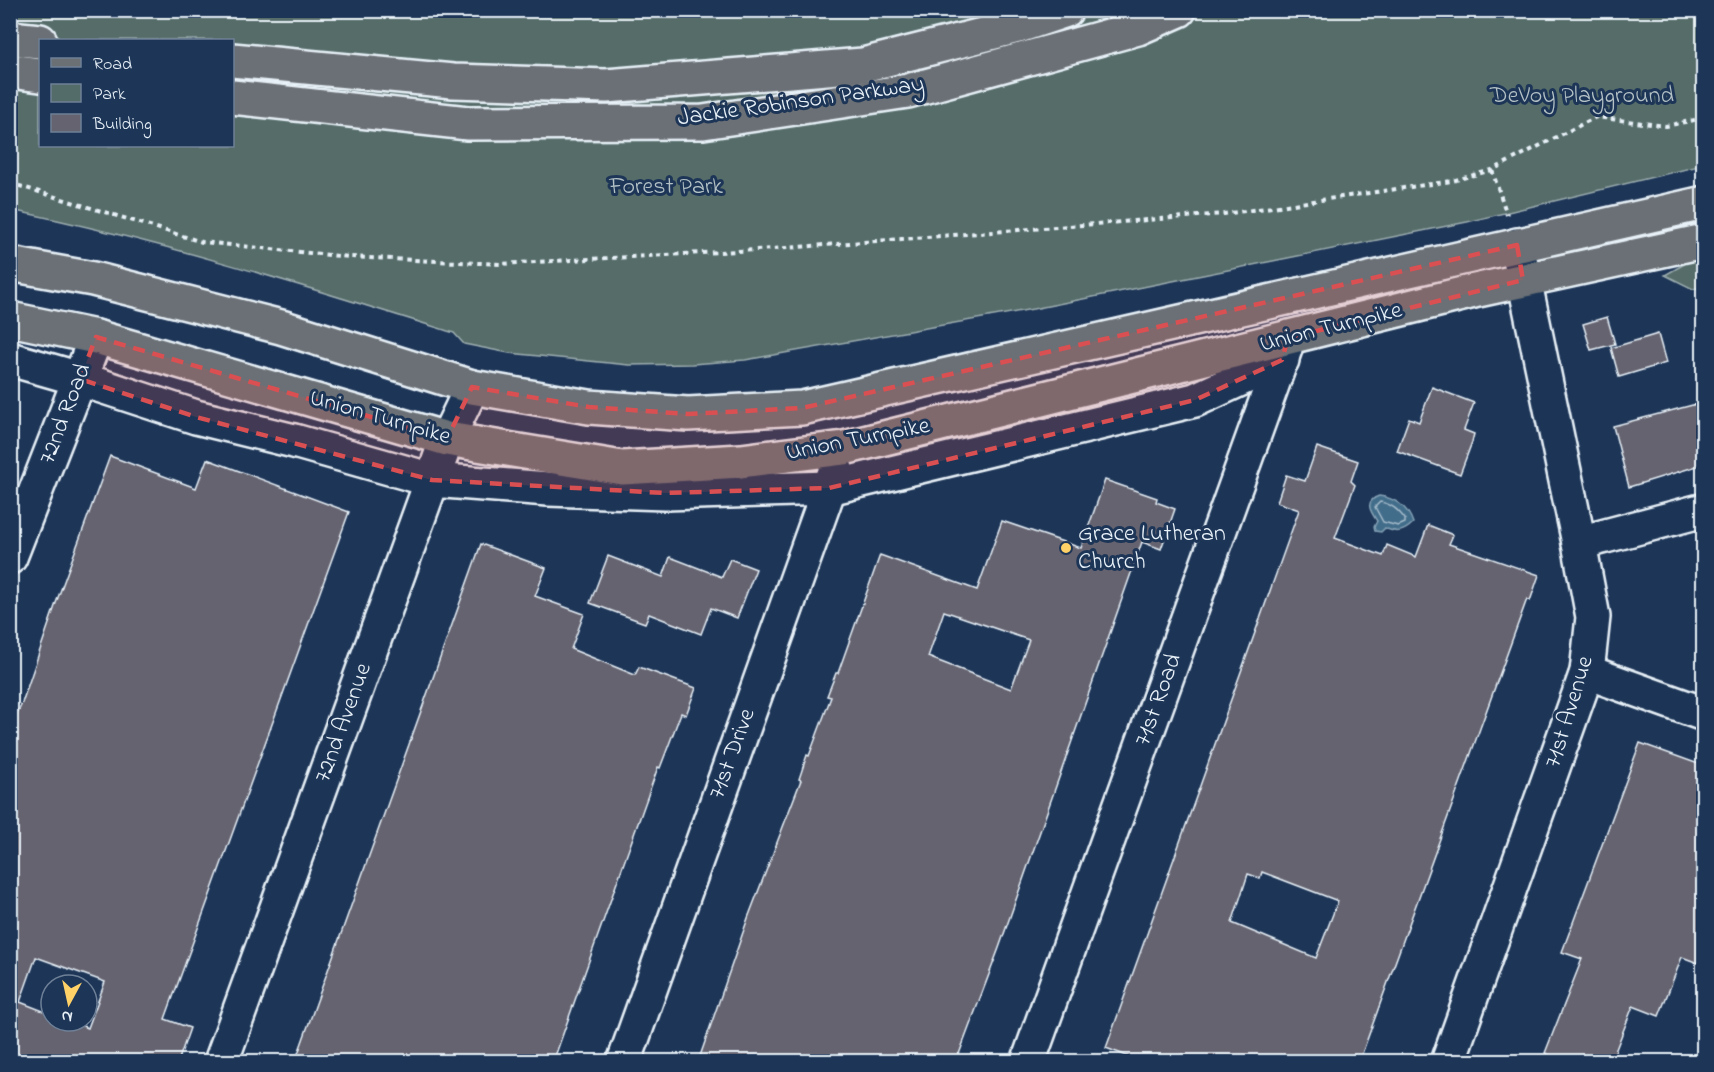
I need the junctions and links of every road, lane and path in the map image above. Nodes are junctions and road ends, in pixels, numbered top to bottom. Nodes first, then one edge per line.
1 (1066, 10) edge
2 (1179, 10) edge
3 (10, 38) edge
4 (39, 41) edge
5 (234, 60) edge
6 (10, 71) edge
7 (39, 75) edge
8 (234, 97) edge
9 (1704, 118) edge
10 (1492, 170) junction
11 (10, 183) edge
12 (1704, 203) edge
13 (1512, 231) junction
14 (1704, 241) edge
15 (10, 264) edge
16 (1523, 280) junction
17 (10, 319) edge
18 (96, 337) junction
19 (1285, 349) junction
20 (10, 359) edge
21 (80, 378) junction
22 (472, 387) junction
23 (447, 439) junction
24 (844, 448) junction
25 (432, 480) junction
26 (829, 488) junction
27 (1704, 510) edge
28 (1579, 543) junction
29 (10, 557) edge
30 (1587, 672) junction
31 (1704, 714) edge
32 (222, 1062) edge
33 (624, 1062) edge
34 (1028, 1062) edge
35 (1448, 1062) edge

1 - 5 main road, Jackie Robinson Parkway
2 - 8 main road, Jackie Robinson Parkway
3 - 4 main road
6 - 7 main road
9 - 10 path
10 - 11 path
10 - 13 path
12 - 13 main road, Union Turnpike
13 - 16 street, 71st Avenue
13 - 22 main road, Union Turnpike
14 - 16 main road, Union Turnpike
15 - 22 main road, Union Turnpike
16 - 19 main road, Union Turnpike
16 - 28 street, 71st Avenue
17 - 18 main road, Union Turnpike
18 - 21 street, 72nd Road
18 - 23 main road, Union Turnpike
19 - 24 main road, Union Turnpike
19 - 26 street, Union Turnpike
19 - 34 street, 71st Road
20 - 21 street, Union Turnpike
21 - 25 street, Union Turnpike
21 - 29 street, 72nd Road
22 - 23 street, 72nd Avenue
23 - 24 main road, Union Turnpike
23 - 25 street, 72nd Avenue
24 - 26 street, 71st Drive
25 - 26 street, Union Turnpike
25 - 32 street, 72nd Avenue
26 - 33 street, 71st Drive
27 - 28 street
28 - 30 street, 71st Avenue
30 - 31 street
30 - 35 street, 71st Avenue

